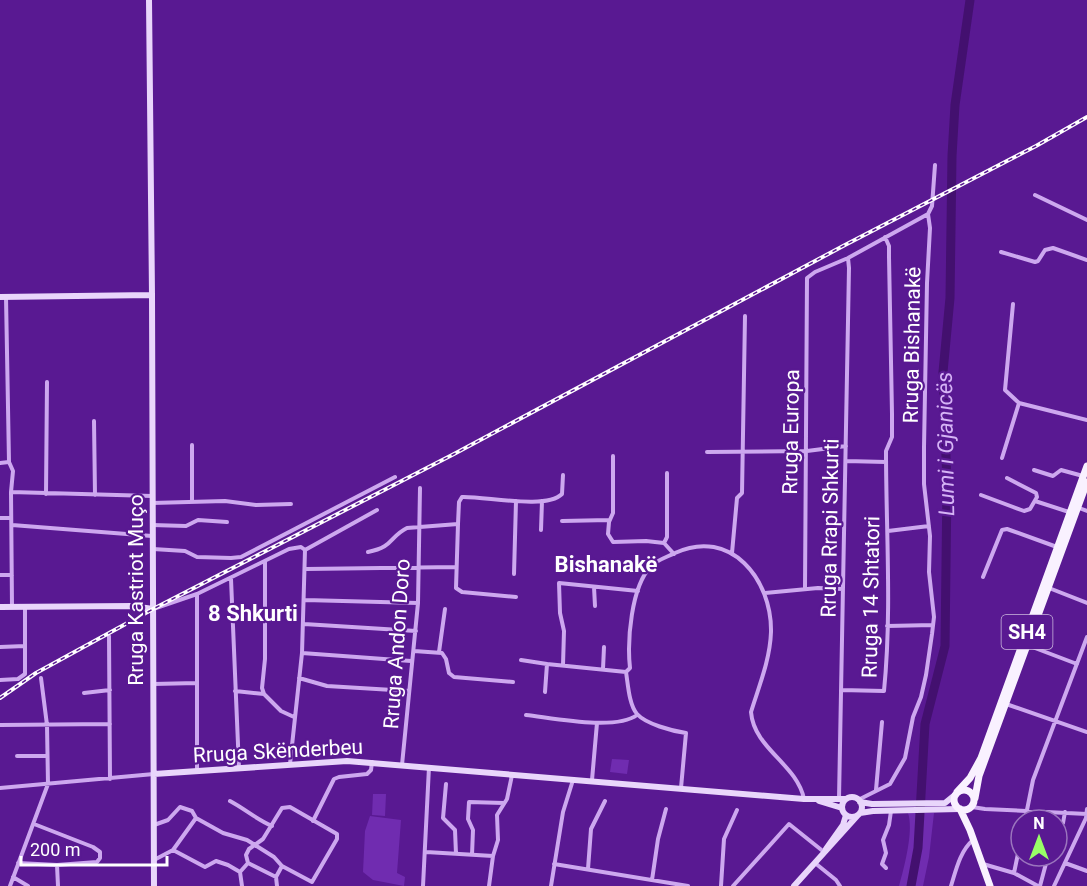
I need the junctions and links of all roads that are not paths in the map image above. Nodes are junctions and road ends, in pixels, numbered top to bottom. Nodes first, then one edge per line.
1 (149, 0) edge
2 (935, 165) dead end
3 (1035, 195) dead end
4 (928, 214) junction
5 (1087, 220) edge
6 (885, 237) junction
7 (1001, 252) dead end
8 (848, 258) junction
9 (1087, 260) edge
10 (152, 295) junction
11 (3, 297) edge
12 (1013, 304) dead end
13 (745, 316) dead end
14 (47, 382) dead end
15 (1018, 403) junction
16 (1087, 420) edge
17 (94, 422) dead end
18 (192, 445) dead end
19 (846, 446) junction
20 (807, 451) junction
21 (707, 452) dead end
22 (743, 452) junction
23 (613, 456) dead end
24 (1002, 458) dead end
25 (846, 461) junction
26 (9, 462) junction
27 (886, 462) junction
28 (0, 463) edge
29 (1087, 466) edge
30 (1034, 470) dead end
31 (667, 473) dead end
32 (563, 475) dead end
33 (395, 477) dead end
34 (1007, 478) dead end
35 (1085, 479) edge
36 (420, 488) dead end
37 (11, 492) junction
38 (46, 494) junction
39 (95, 495) junction
40 (981, 495) dead end
41 (152, 500) junction
42 (516, 501) junction
43 (542, 501) junction
44 (1035, 501) junction
45 (192, 502) junction
46 (291, 504) dead end
47 (1078, 507) junction
48 (377, 510) dead end
49 (1087, 511) edge
50 (1070, 512) junction
51 (0, 518) edge
52 (11, 518) junction
53 (610, 520) junction
54 (562, 521) dead end
55 (227, 522) dead end
56 (458, 524) junction
57 (12, 525) junction
58 (152, 525) junction
59 (420, 526) junction
60 (929, 526) junction
61 (541, 530) dead end
62 (888, 531) junction
63 (152, 536) junction
64 (664, 543) junction
65 (1057, 547) junction
66 (153, 549) junction
67 (305, 550) junction
68 (368, 552) dead end
69 (732, 553) junction
70 (674, 554) junction
71 (265, 561) junction
72 (419, 567) junction
73 (456, 567) junction
74 (306, 569) junction
75 (514, 574) dead end
76 (0, 575) edge
77 (12, 575) junction
78 (983, 576) dead end
79 (231, 579) junction
80 (594, 587) junction
81 (1048, 587) junction
82 (843, 588) junction
83 (805, 589) junction
84 (638, 591) junction
85 (765, 593) junction
86 (197, 594) junction
87 (516, 597) dead end
88 (305, 600) junction
89 (418, 603) junction
90 (1087, 603) edge
91 (595, 606) dead end
92 (0, 607) edge
93 (12, 607) junction
94 (24, 607) junction
95 (153, 609) junction
96 (445, 609) dead end
97 (304, 624) junction
98 (887, 626) junction
99 (933, 626) junction
100 (416, 631) junction
101 (109, 636) dead end
102 (1087, 637) edge
103 (1028, 645) junction
104 (25, 646) junction
105 (0, 647) edge
106 (604, 647) dead end
107 (414, 651) junction
108 (439, 652) junction
109 (302, 653) junction
110 (521, 660) dead end
111 (411, 661) junction
112 (547, 664) junction
113 (1077, 664) junction
114 (563, 665) junction
115 (603, 669) junction
116 (626, 672) junction
117 (41, 678) dead end
118 (299, 678) junction
119 (0, 680) edge
120 (513, 682) dead end
121 (197, 683) junction
122 (153, 684) junction
123 (110, 690) junction
124 (841, 690) junction
125 (235, 691) junction
126 (409, 691) junction
127 (545, 692) dead end
128 (84, 693) dead end
129 (264, 694) junction
130 (1006, 704) junction
131 (526, 715) dead end
132 (637, 715) junction
133 (294, 717) junction
134 (1056, 721) junction
135 (882, 722) dead end
136 (597, 723) junction
137 (0, 724) edge
138 (110, 724) junction
139 (46, 725) junction
140 (1087, 725) edge
141 (1086, 731) edge
142 (17, 756) dead end
143 (47, 756) junction
144 (372, 762) junction
145 (290, 764) junction
146 (402, 765) junction
147 (429, 767) junction
148 (239, 768) junction
149 (197, 771) junction
150 (154, 774) junction
151 (512, 774) junction
152 (110, 779) junction
153 (573, 780) junction
154 (592, 780) junction
155 (48, 784) junction
156 (446, 784) dead end
157 (0, 788) edge
158 (681, 789) junction
159 (876, 790) junction
160 (957, 793) junction
161 (975, 798) junction
162 (804, 799) junction
163 (843, 799) junction
164 (816, 800) junction
165 (230, 801) dead end
166 (605, 801) dead end
167 (859, 801) junction
168 (504, 804) junction
169 (912, 807) junction
170 (931, 807) junction
171 (971, 807) junction
172 (1028, 808) edge
173 (666, 809) dead end
174 (959, 809) junction
175 (1087, 809) edge
176 (737, 810) dead end
177 (891, 810) junction
178 (1009, 810) edge
179 (844, 812) junction
180 (1069, 812) edge
181 (859, 814) junction
182 (1086, 814) edge
183 (196, 818) junction
184 (314, 821) junction
185 (33, 824) junction
186 (154, 825) junction
187 (272, 826) junction
188 (970, 830) junction
189 (973, 840) junction
190 (254, 844) junction
191 (173, 850) junction
192 (426, 852) junction
193 (824, 852) junction
194 (456, 854) junction
195 (1069, 854) edge
196 (472, 855) junction
197 (493, 856) junction
198 (154, 860) junction
199 (815, 862) junction
200 (18, 863) junction
201 (248, 863) junction
202 (554, 864) junction
203 (982, 864) junction
204 (1069, 864) edge
205 (57, 865) junction
206 (282, 866) junction
207 (886, 868) dead end
208 (1015, 868) edge
209 (1044, 868) edge
210 (1063, 868) edge
211 (588, 870) junction
212 (1087, 871) edge
213 (240, 872) junction
214 (1014, 873) junction
215 (13, 877) junction
216 (276, 877) junction
217 (652, 880) junction
218 (312, 884) edge
219 (10, 886) edge
220 (28, 886) edge
221 (58, 886) edge
222 (154, 886) edge
223 (242, 886) edge
224 (277, 886) edge
225 (423, 886) edge
226 (489, 886) edge
227 (551, 886) edge
228 (688, 886) edge
229 (721, 886) edge
230 (733, 886) edge
231 (794, 886) edge
232 (840, 886) edge
233 (951, 886) edge
234 (990, 886) edge
235 (1039, 886) edge
236 (1054, 886) edge

1 - 10 street, Rruga Kastriot Muço
2 - 4 street, Rruga Bishanakë
3 - 5 street
4 - 6 street
4 - 60 street, Rruga Bishanakë
6 - 8 street
6 - 27 street, Rruga 14 Shtatori
7 - 9 street
8 - 19 street, Rruga Rrapi Shkurti
8 - 20 street, Rruga Europa
10 - 11 street
10 - 41 street, Rruga Kastriot Muço
11 - 26 street
12 - 15 street
13 - 22 street
14 - 38 street
15 - 16 street
15 - 24 street
17 - 39 street
18 - 45 street
19 - 20 street
19 - 25 street, Rruga Rrapi Shkurti
20 - 22 street
20 - 83 street, Rruga Europa
21 - 22 street
22 - 69 street
23 - 53 street
25 - 27 street
25 - 82 street, Rruga Rrapi Shkurti
26 - 28 street
26 - 37 street
27 - 62 street, Rruga 14 Shtatori
29 - 35 main road, SH4
30 - 35 street
31 - 64 street
32 - 43 street
33 - 66 street
34 - 44 street
35 - 47 main road, SH4
35 - 50 main road, SH4
36 - 59 street, Rruga Andon Doro
37 - 38 street
37 - 52 street
38 - 39 street
39 - 41 street
40 - 44 street
41 - 45 street
41 - 58 street, Rruga Kastriot Muço
42 - 43 street
42 - 56 street
42 - 75 street
43 - 61 street
44 - 50 street
45 - 46 street
47 - 49 street
47 - 81 main road, SH4
48 - 67 street
50 - 65 main road, SH4
51 - 52 street
52 - 57 street
53 - 54 street
53 - 64 street
55 - 58 street
56 - 59 street
56 - 73 street
57 - 63 street
57 - 77 street
58 - 63 street, Rruga Kastriot Muço
59 - 68 street, Rruga Andon Doro
59 - 72 street, Rruga Andon Doro
60 - 62 street
60 - 99 street, Rruga Bishanakë
62 - 98 street, Rruga 14 Shtatori
63 - 66 street, Rruga Kastriot Muço
64 - 70 street
65 - 78 street
65 - 160 main road, SH4
66 - 95 street, Rruga Kastriot Muço
67 - 71 street
67 - 74 street
69 - 70 street
69 - 85 street
70 - 84 street
71 - 79 street
71 - 129 street
72 - 73 street
72 - 74 street
72 - 89 street, Rruga Andon Doro
73 - 87 street
74 - 88 street
76 - 77 street
77 - 93 street
79 - 86 street
79 - 125 street
80 - 84 street
80 - 91 street
80 - 114 street
81 - 90 street
81 - 103 main road, SH4
82 - 83 street
82 - 124 street, Rruga Rrapi Shkurti
83 - 85 street
84 - 116 street
85 - 162 street
86 - 95 street
86 - 121 street
88 - 89 street
88 - 97 street
89 - 100 street, Rruga Andon Doro
92 - 93 street
93 - 94 street
94 - 95 street
94 - 104 street
95 - 122 street, Rruga Kastriot Muço
96 - 108 street
97 - 100 street
97 - 109 street
98 - 99 street
98 - 124 street, Rruga 14 Shtatori
99 - 159 street, Rruga Bishanakë
100 - 107 street, Rruga Andon Doro
101 - 123 street
102 - 113 street
103 - 113 street
103 - 130 main road, SH4
104 - 105 street
104 - 119 street
106 - 115 street
107 - 108 street
107 - 111 street, Rruga Andon Doro
108 - 120 street
109 - 111 street
109 - 118 street
110 - 112 street
111 - 126 street, Rruga Andon Doro
112 - 114 street
112 - 127 street
113 - 134 street
114 - 115 street
115 - 116 street
116 - 132 street
117 - 139 street
118 - 126 street
118 - 133 street
121 - 122 street
121 - 149 street
122 - 150 street, Rruga Kastriot Muço
123 - 128 street
123 - 138 street
124 - 163 street, Rruga Rrapi Shkurti
125 - 129 street
125 - 148 street
126 - 146 street, Rruga Andon Doro
129 - 133 street
130 - 134 street
130 - 161 main road, SH4
131 - 136 street
132 - 136 street
132 - 158 street
133 - 145 street
134 - 141 street
134 - 172 street
135 - 159 street
136 - 154 street
137 - 139 street
138 - 139 street
138 - 152 street
139 - 143 street
140 - 141 street
142 - 143 street
143 - 155 street
144 - 145 street, Rruga Skënderbeu
144 - 146 street, Rruga Skënderbeu
144 - 184 street
145 - 148 street, Rruga Skënderbeu
146 - 147 street, Rruga Skënderbeu
147 - 151 street, Rruga Skënderbeu
147 - 192 street
148 - 149 street, Rruga Skënderbeu
149 - 150 street, Rruga Skënderbeu
150 - 152 street
150 - 186 street, Rruga Kastriot Muço
151 - 153 street, Rruga Skënderbeu
151 - 168 street
152 - 155 street
153 - 154 street, Rruga Skënderbeu
153 - 202 street
154 - 158 street, Rruga Skënderbeu
155 - 157 street
155 - 185 street
156 - 194 street
158 - 162 street, Rruga Skënderbeu
159 - 167 street, Rruga Bishanakë
160 - 161 main road
160 - 170 street
160 - 174 main road, SH4
161 - 171 main road, SH4
162 - 164 street, Rruga Skënderbeu
163 - 164 street, Rruga Skënderbeu
163 - 167 street
163 - 179 street
164 - 179 street
165 - 187 street
166 - 211 street
167 - 169 street
167 - 181 street
168 - 196 street
168 - 197 street
169 - 170 street
169 - 177 street
170 - 174 street
171 - 174 main road
171 - 178 street
171 - 188 main road, SH4
173 - 217 street
174 - 188 main road, SH4
175 - 182 street
176 - 229 street
177 - 181 street
177 - 207 street
179 - 181 street
179 - 193 street
180 - 182 street
181 - 193 street
182 - 195 street
183 - 186 street
183 - 190 street
183 - 191 street
184 - 187 street
184 - 218 street
185 - 200 street
185 - 205 street
186 - 198 street, Rruga Kastriot Muço
187 - 190 street
188 - 189 main road, SH4
189 - 203 main road, SH4
189 - 233 street
190 - 201 street
190 - 206 street
191 - 198 street
191 - 213 street
192 - 194 street
192 - 225 street
193 - 199 street
193 - 230 street
194 - 196 street
196 - 197 street
197 - 226 street
198 - 222 street, Rruga Kastriot Muço
199 - 231 street
199 - 232 street
200 - 205 street
200 - 215 street
201 - 213 street
201 - 216 street
202 - 211 street
202 - 227 street
203 - 214 street
203 - 234 main road, SH4
204 - 212 street
205 - 221 street
206 - 216 street
206 - 218 street
208 - 214 street
209 - 235 street
210 - 236 street
211 - 217 street
213 - 223 street
214 - 235 street
215 - 219 street
215 - 220 street
216 - 224 street
217 - 228 street

